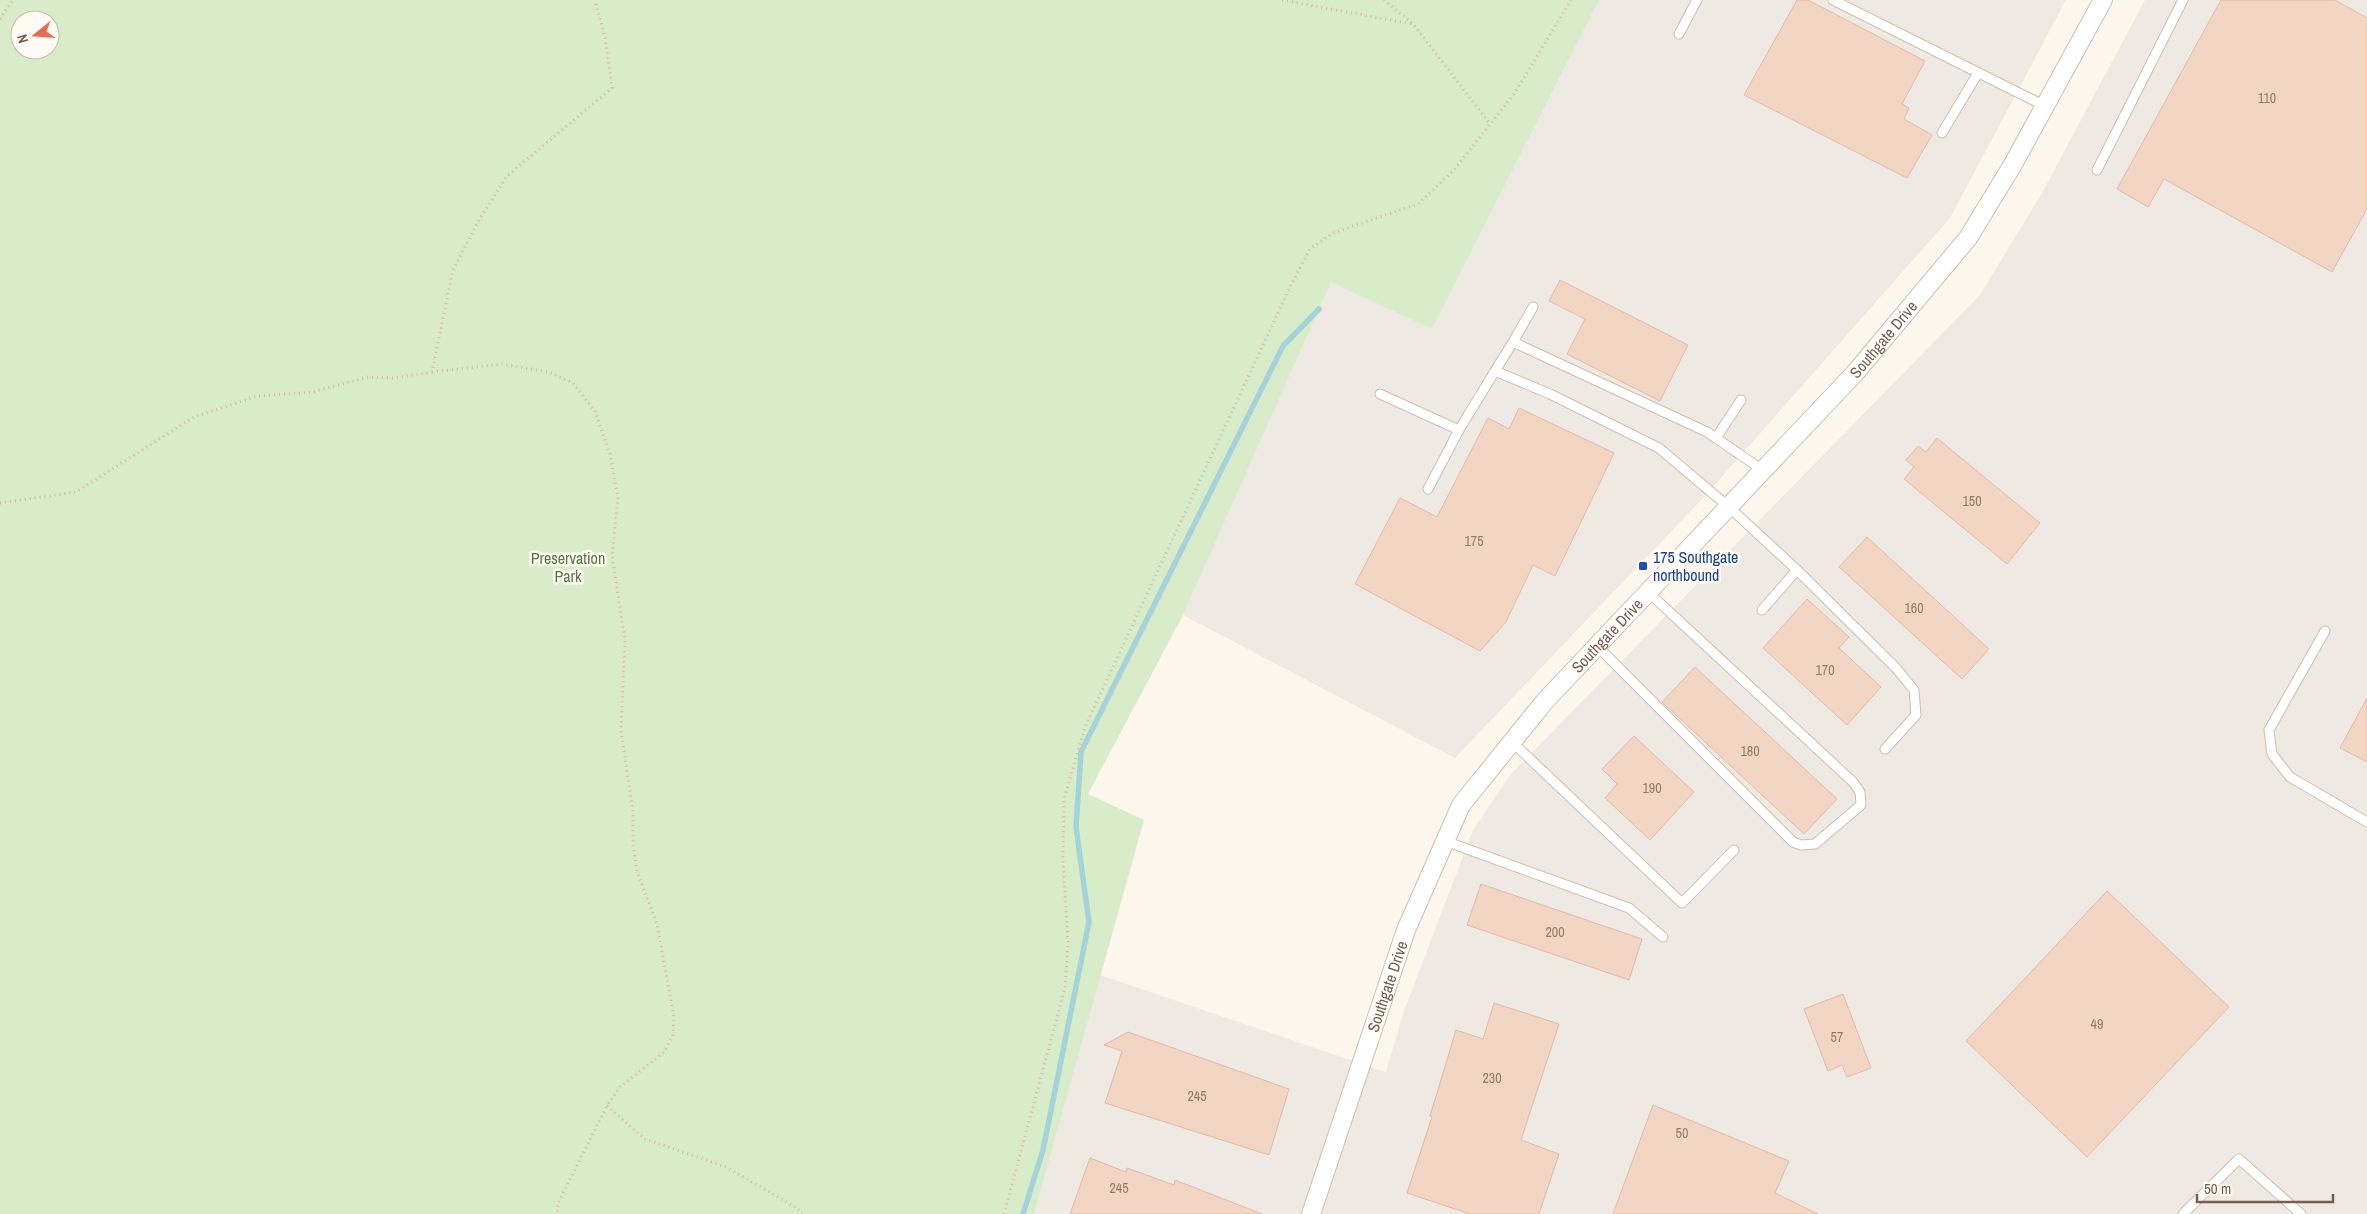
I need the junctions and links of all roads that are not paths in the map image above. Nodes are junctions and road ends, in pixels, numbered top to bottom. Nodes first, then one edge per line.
1 (1697, 0) edge
2 (1833, 0) edge
3 (2103, 0) edge
4 (2183, 0) edge
5 (1679, 34) dead end
6 (1978, 72) junction
7 (2045, 106) junction
8 (1942, 133) dead end
9 (2097, 170) dead end
10 (1533, 307) dead end
11 (1513, 342) junction
12 (1495, 371) junction
13 (1380, 394) dead end
14 (1741, 400) dead end
15 (1459, 430) junction
16 (1716, 438) junction
17 (1764, 472) junction
18 (1428, 488) dead end
19 (1730, 508) junction
20 (1798, 570) junction
21 (1648, 592) junction
22 (1762, 610) dead end
23 (2325, 631) dead end
24 (1597, 646) junction
25 (1512, 742) junction
26 (1885, 749) dead end
27 (2367, 822) edge
28 (1445, 841) junction
29 (1734, 850) dead end
30 (1663, 937) dead end
31 (1311, 1214) edge
32 (2183, 1214) edge
33 (2301, 1214) edge

1 - 5 lane
2 - 6 lane
3 - 7 street, Southgate Drive
4 - 9 lane
6 - 7 lane
6 - 8 lane
7 - 17 street, Southgate Drive
10 - 11 lane
11 - 12 lane
11 - 16 lane
12 - 15 lane
12 - 19 lane
13 - 15 lane
14 - 16 lane
15 - 18 lane
16 - 17 lane
17 - 19 street, Southgate Drive
19 - 20 lane
19 - 21 street, Southgate Drive
20 - 22 lane
20 - 26 lane
21 - 24 street, Southgate Drive
21 - 24 lane
23 - 27 lane
24 - 25 street, Southgate Drive
25 - 28 street, Southgate Drive
25 - 29 lane
28 - 30 lane
28 - 31 street, Southgate Drive
32 - 33 lane

